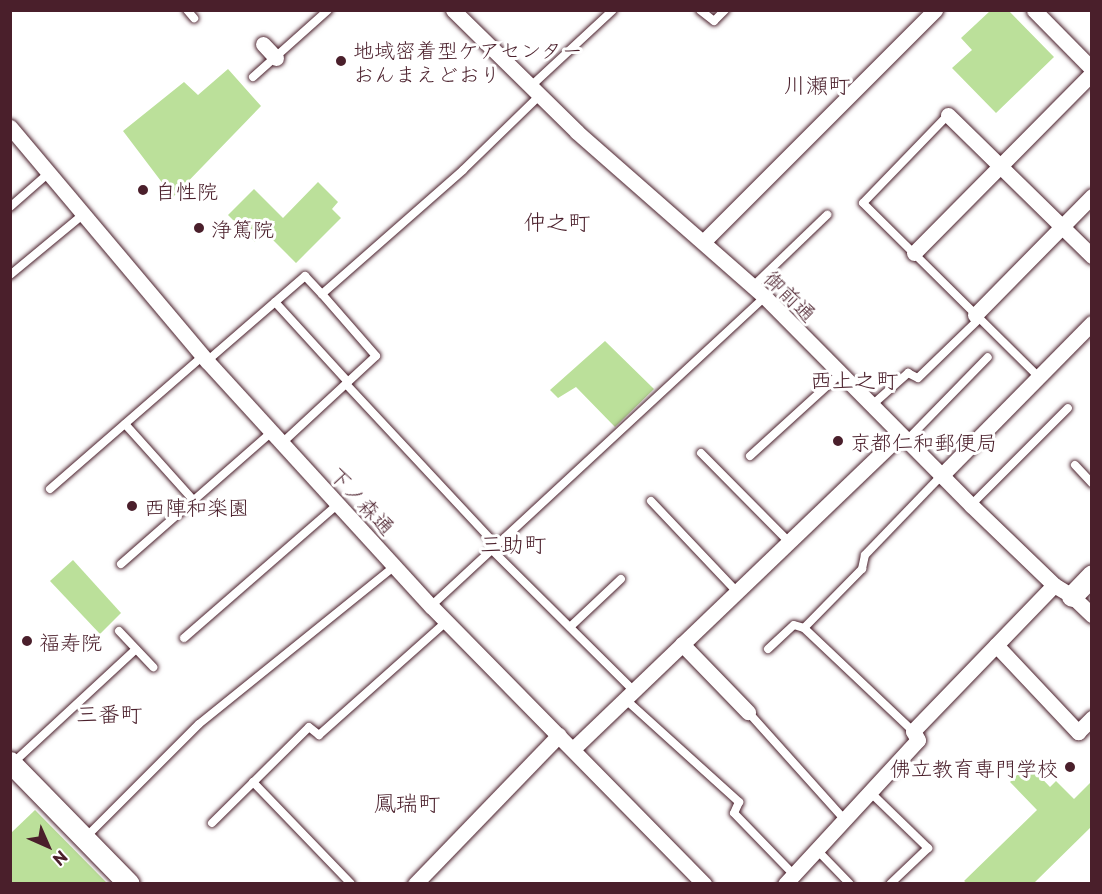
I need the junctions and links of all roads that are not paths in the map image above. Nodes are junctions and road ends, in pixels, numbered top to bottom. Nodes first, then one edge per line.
1 (187, 10) edge
2 (328, 10) edge
3 (453, 10) edge
4 (613, 10) edge
5 (700, 10) edge
6 (725, 10) edge
7 (935, 10) edge
8 (1034, 10) edge
9 (194, 18) dead end
10 (263, 44) dead end
11 (276, 58) junction
12 (1092, 71) edge
13 (253, 78) dead end
14 (534, 92) junction
15 (948, 115) joint
16 (10, 127) edge
17 (999, 164) junction
18 (50, 172) junction
19 (1092, 196) edge
20 (10, 207) edge
21 (85, 213) junction
22 (827, 215) dead end
23 (1062, 227) junction
24 (704, 241) junction
25 (914, 253) junction
26 (1092, 256) edge
27 (10, 275) edge
28 (753, 286) junction
29 (322, 294) junction
30 (765, 297) junction
31 (275, 302) junction
32 (977, 317) junction
33 (1092, 323) edge
34 (988, 357) dead end
35 (205, 358) junction
36 (839, 375) junction
37 (1040, 377) junction
38 (347, 383) junction
39 (871, 406) junction
40 (1068, 408) dead end
41 (125, 424) junction
42 (277, 437) junction
43 (903, 438) junction
44 (702, 453) dead end
45 (750, 456) dead end
46 (1075, 465) dead end
47 (941, 476) junction
48 (1092, 483) edge
49 (50, 489) dead end
50 (194, 501) junction
51 (651, 501) dead end
52 (338, 504) junction
53 (971, 505) junction
54 (789, 542) junction
55 (494, 548) junction
56 (121, 564) dead end
57 (395, 566) junction
58 (1092, 575) edge
59 (621, 579) dead end
60 (1054, 585) junction
61 (737, 592) junction
62 (1072, 596) junction
63 (431, 606) junction
64 (1092, 615) edge
65 (446, 622) junction
66 (570, 627) junction
67 (804, 628) junction
68 (119, 631) dead end
69 (184, 638) dead end
70 (682, 644) junction
71 (996, 645) junction
72 (136, 649) junction
73 (768, 650) dead end
74 (153, 667) dead end
75 (629, 695) junction
76 (748, 712) joint
77 (1092, 718) edge
78 (913, 730) junction
79 (559, 735) junction
80 (573, 749) junction
81 (11, 763) edge
82 (253, 782) junction
83 (870, 792) junction
84 (845, 820) junction
85 (212, 823) dead end
86 (84, 838) junction
87 (817, 850) junction
88 (790, 879) edge
89 (129, 884) edge
90 (351, 884) edge
91 (415, 884) edge
92 (704, 884) edge
93 (850, 884) edge
94 (890, 884) edge

1 - 9 lane
2 - 11 lane
3 - 14 street, 御前通
4 - 14 lane
5 - 6 lane
7 - 24 street
8 - 12 street
10 - 11 street
11 - 13 lane
12 - 17 street
14 - 24 street, 御前通
14 - 29 lane
15 - 17 street
15 - 25 lane
16 - 18 street, 下ノ森通
17 - 23 street
17 - 25 street
18 - 20 lane
18 - 21 street, 下ノ森通
19 - 23 street
21 - 27 lane
21 - 35 street, 下ノ森通
22 - 28 lane
23 - 26 street
23 - 32 street
24 - 28 street, 御前通
25 - 32 lane
28 - 30 street, 御前通
29 - 31 lane
29 - 38 lane
30 - 36 street, 御前通
30 - 55 lane
31 - 35 lane
31 - 38 lane
32 - 37 lane
32 - 39 lane
33 - 37 street
34 - 43 lane
35 - 41 lane
35 - 42 street, 下ノ森通
36 - 39 street, 御前通
36 - 45 lane
37 - 47 street
38 - 42 lane
38 - 55 lane
39 - 43 street, 御前通
40 - 53 lane
41 - 49 lane
41 - 50 lane
42 - 50 lane
42 - 52 street, 下ノ森通
43 - 47 street, 御前通
43 - 54 street
44 - 54 lane
46 - 48 lane
47 - 53 street, 御前通
47 - 67 lane
50 - 56 lane
51 - 61 lane
52 - 57 street, 下ノ森通
52 - 69 lane
53 - 60 street, 御前通
54 - 61 street
55 - 63 lane
55 - 66 lane
57 - 63 street, 下ノ森通
57 - 86 lane
58 - 62 street
59 - 66 lane
60 - 62 street, 御前通
60 - 71 street
61 - 70 street
62 - 64 street, 御前通
63 - 65 street, 下ノ森通
65 - 79 street, 下ノ森通
65 - 82 lane
66 - 75 lane
67 - 73 lane
67 - 78 lane
68 - 72 lane
70 - 75 street
70 - 76 street
71 - 77 street
71 - 78 street
72 - 74 lane
72 - 81 lane
75 - 80 street
75 - 88 lane
76 - 84 lane
78 - 83 street
79 - 80 street, 下ノ森通
79 - 91 street
80 - 92 street, 下ノ森通
81 - 86 street
82 - 85 lane
82 - 90 lane
83 - 84 street
83 - 94 lane
84 - 87 street
86 - 89 street
87 - 88 street
87 - 93 lane

